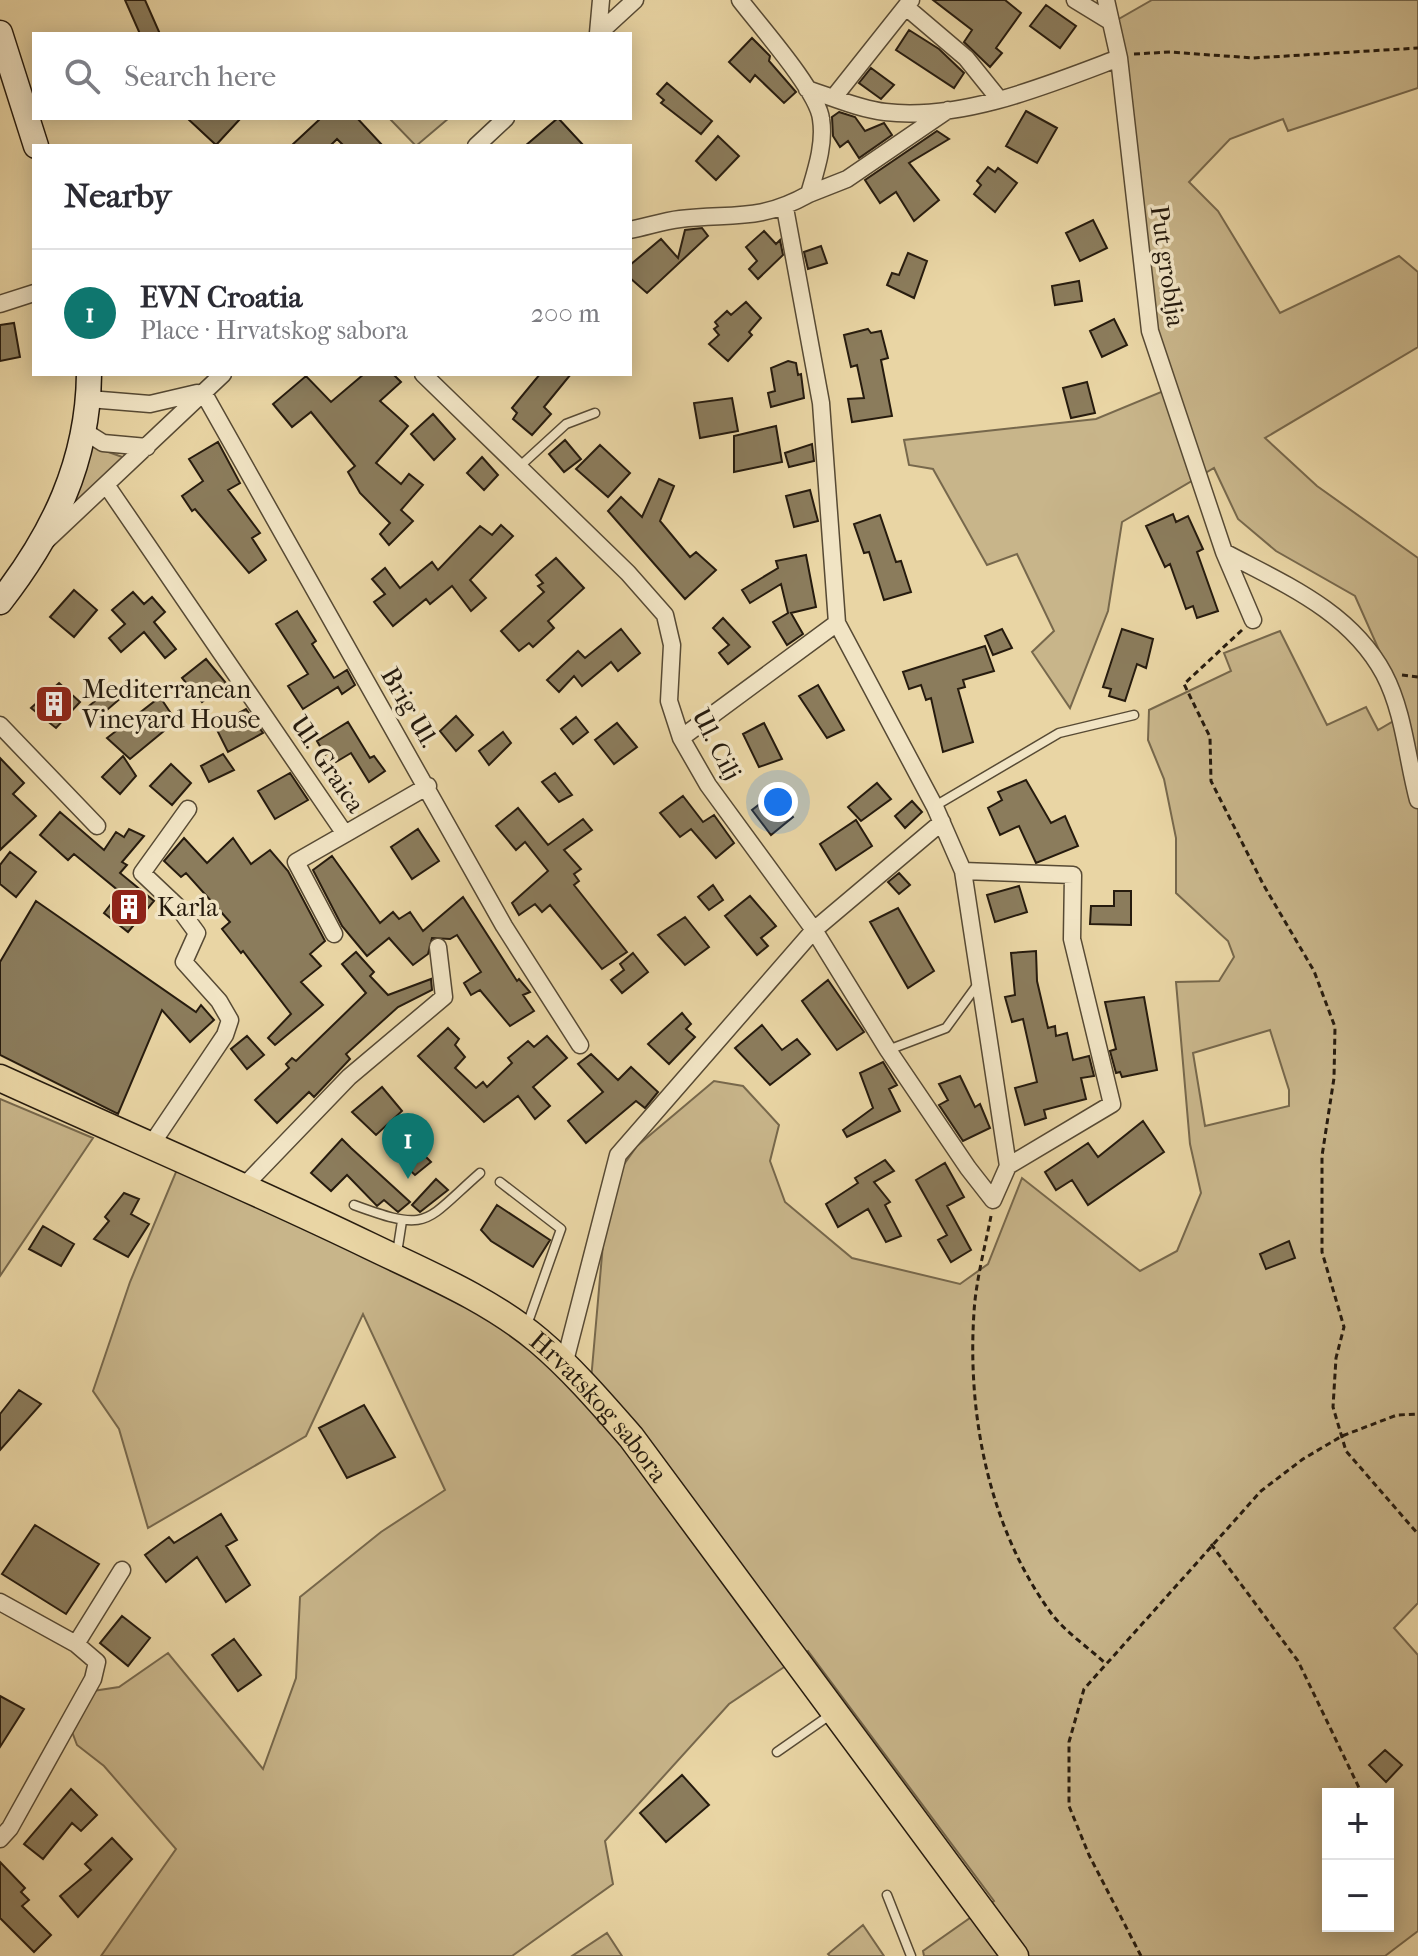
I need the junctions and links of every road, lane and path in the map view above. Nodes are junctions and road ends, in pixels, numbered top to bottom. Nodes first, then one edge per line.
1 (601, 0) edge
2 (635, 0) edge
3 (740, 0) edge
4 (1075, 0) edge
5 (1106, 0) edge
6 (908, 3) edge
7 (1111, 22) junction
8 (598, 32) edge
9 (600, 32) edge
10 (2, 47) edge
11 (1418, 48) edge
12 (1119, 58) junction
13 (807, 89) junction
14 (834, 97) junction
15 (999, 99) junction
16 (949, 109) junction
17 (504, 120) edge
18 (35, 144) edge
19 (481, 144) edge
20 (809, 194) junction
21 (785, 208) junction
22 (632, 230) edge
23 (32, 294) edge
24 (0, 304) edge
25 (89, 376) edge
26 (221, 376) edge
27 (425, 376) edge
28 (203, 392) junction
29 (89, 399) junction
30 (595, 413) dead end
31 (84, 431) junction
32 (147, 447) junction
33 (519, 467) junction
34 (107, 486) junction
35 (40, 547) junction
36 (1224, 552) junction
37 (0, 602) edge
38 (1253, 620) joint
39 (837, 623) junction
40 (1134, 715) dead end
41 (0, 725) edge
42 (681, 738) junction
43 (428, 786) junction
44 (1418, 800) edge
45 (188, 809) dead end
46 (938, 814) junction
47 (97, 826) dead end
48 (345, 834) junction
49 (963, 871) junction
50 (814, 930) junction
51 (334, 934) dead end
52 (438, 947) dead end
53 (979, 982) junction
54 (580, 1045) dead end
55 (888, 1050) junction
56 (0, 1078) edge
57 (149, 1148) junction
58 (1008, 1166) junction
59 (480, 1173) dead end
60 (500, 1182) dead end
61 (244, 1186) junction
62 (993, 1200) junction
63 (354, 1205) dead end
64 (402, 1221) junction
65 (396, 1258) junction
66 (525, 1331) junction
67 (564, 1365) junction
68 (1418, 1414) edge
69 (1342, 1436) junction
70 (1418, 1534) edge
71 (1211, 1544) junction
72 (122, 1570) dead end
73 (0, 1602) edge
74 (76, 1644) junction
75 (1105, 1664) junction
76 (834, 1713) junction
77 (777, 1752) dead end
78 (1359, 1788) edge
79 (0, 1839) edge
80 (887, 1895) dead end
81 (911, 1956) edge
82 (1015, 1956) edge
83 (1141, 1956) edge

1 - 8 street
2 - 9 street
3 - 13 street
4 - 7 street
5 - 7 street, Put groblja
6 - 14 street
6 - 15 street
7 - 12 street, Put groblja
10 - 18 main road
11 - 12 path
12 - 15 street
12 - 36 street, Put groblja
13 - 14 street
13 - 20 street
14 - 16 street
15 - 16 street
16 - 20 street
17 - 19 street
20 - 21 street
21 - 22 street
21 - 39 street
23 - 24 street
25 - 29 main road
26 - 28 street
27 - 33 street, Ul. Cilj
28 - 29 street
28 - 32 street
28 - 43 street, Brig Ul.
29 - 31 main road
30 - 33 lane
31 - 32 street
31 - 35 main road
32 - 34 street
33 - 42 street, Ul. Cilj
34 - 35 street
34 - 48 street, Ul. Graica
35 - 37 main road
36 - 38 street, Put groblja
36 - 44 street
38 - 69 path
39 - 42 street
39 - 46 street
40 - 46 lane
41 - 47 street
42 - 50 street, Ul. Cilj
43 - 48 street, Ul. Graica
43 - 54 street, Brig Ul.
45 - 57 street
46 - 49 street
46 - 50 street
48 - 51 street
49 - 53 street
49 - 58 street
50 - 55 street, Ul. Cilj
50 - 67 street
52 - 61 street
53 - 55 lane
53 - 58 street
55 - 62 street, Ul. Cilj
56 - 57 main road, Hrvatskog sabora
57 - 61 main road, Hrvatskog sabora
58 - 62 street
59 - 64 lane
60 - 66 lane
61 - 65 main road, Hrvatskog sabora
62 - 75 path
63 - 64 lane
64 - 65 lane
65 - 66 main road, Hrvatskog sabora
66 - 67 main road, Hrvatskog sabora
67 - 76 main road, Hrvatskog sabora
68 - 69 path
69 - 70 path
69 - 71 path
71 - 75 path
71 - 78 path
72 - 74 street
73 - 74 street
74 - 79 street
75 - 83 path
76 - 77 lane
76 - 82 main road, Hrvatskog sabora
80 - 81 lane

